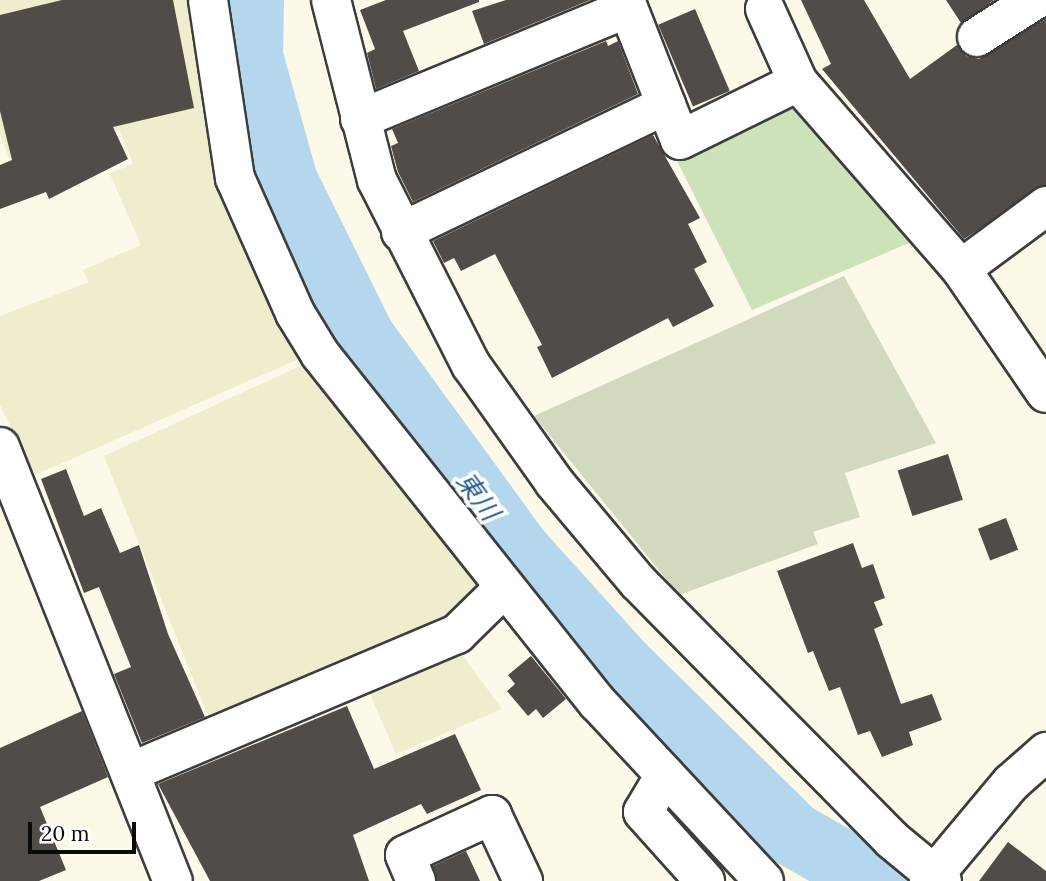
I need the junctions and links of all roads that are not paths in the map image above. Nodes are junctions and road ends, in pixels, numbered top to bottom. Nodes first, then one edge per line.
1 (208, 0) edge
2 (331, 0) edge
3 (1035, 0) edge
4 (626, 4) edge
5 (765, 9) dead end
6 (977, 37) dead end
7 (798, 82) junction
8 (666, 104) junction
9 (359, 119) junction
10 (1046, 206) edge
11 (401, 232) junction
12 (961, 269) junction
13 (1046, 393) edge
14 (0, 447) edge
15 (504, 587) junction
16 (1046, 751) edge
17 (130, 772) junction
18 (665, 775) junction
19 (935, 879) edge
20 (173, 881) edge
21 (416, 881) edge
22 (523, 881) edge
23 (705, 881) edge
24 (764, 881) edge

1 - 15 street
2 - 9 street
3 - 6 street
4 - 8 street
4 - 9 street
5 - 7 street
7 - 8 street
7 - 12 street
8 - 11 street
9 - 11 street
10 - 12 street
11 - 19 street
12 - 13 street
14 - 17 street
15 - 17 street
15 - 18 street
16 - 19 street
17 - 20 street
18 - 23 street
18 - 24 street
21 - 22 street

